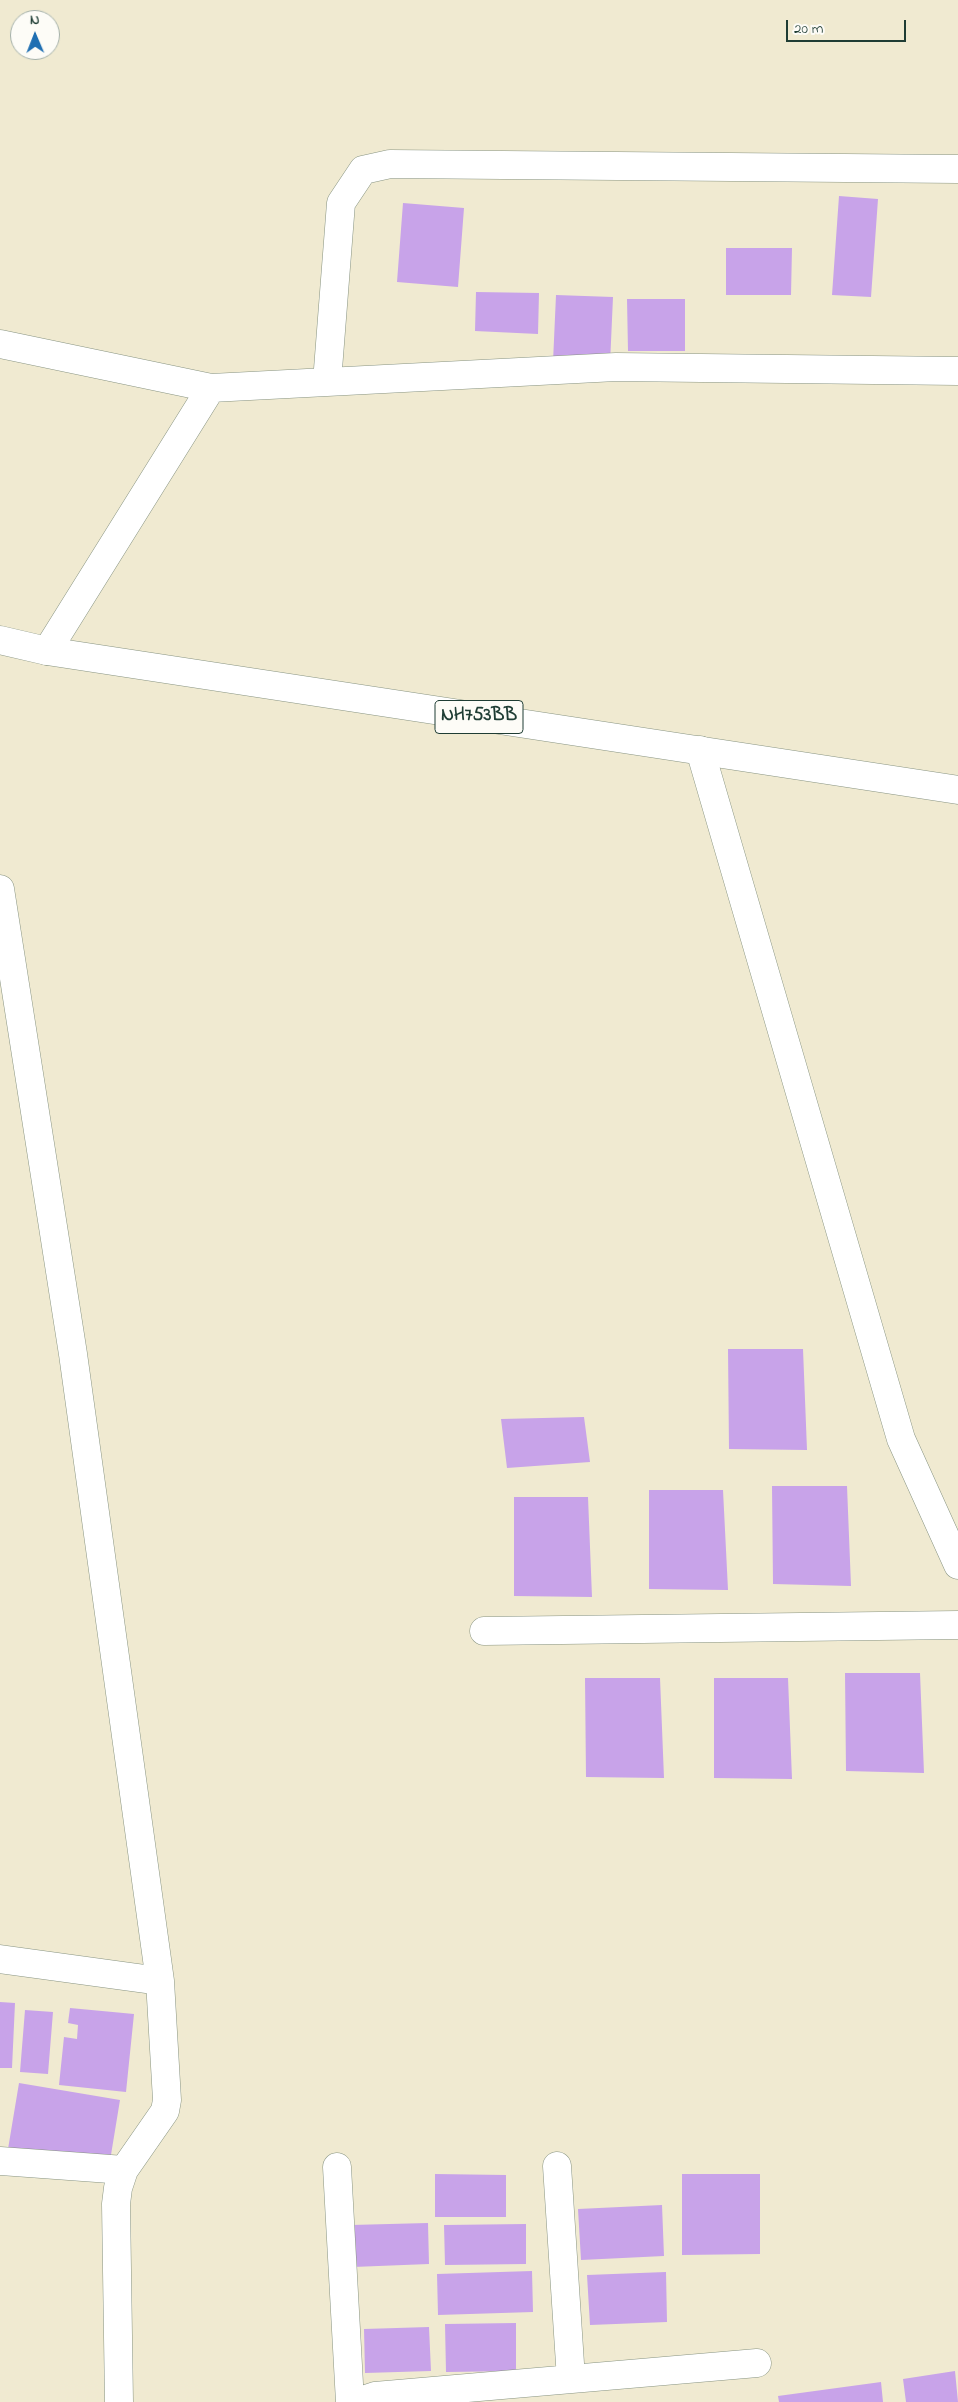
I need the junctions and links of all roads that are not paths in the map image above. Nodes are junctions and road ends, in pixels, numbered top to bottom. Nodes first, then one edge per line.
1 (958, 169) edge
2 (0, 344) edge
3 (958, 371) edge
4 (326, 382) junction
5 (211, 388) junction
6 (0, 640) edge
7 (48, 651) junction
8 (700, 750) junction
9 (958, 790) edge
10 (0, 889) edge
11 (10, 1009) edge
12 (958, 1565) edge
13 (958, 1625) edge
14 (484, 1631) dead end
15 (0, 1959) edge
16 (160, 1981) junction
17 (0, 2161) edge
18 (557, 2166) dead end
19 (336, 2167) dead end
20 (124, 2170) junction
21 (757, 2363) dead end
22 (571, 2379) junction
23 (119, 2402) edge
24 (350, 2402) edge
25 (357, 2402) edge

1 - 4 main road
2 - 5 main road
3 - 4 main road
4 - 5 main road
5 - 7 main road
6 - 7 main road, NH753BB
7 - 8 main road, NH753BB
8 - 9 main road, NH753BB
8 - 12 main road
10 - 11 main road
11 - 16 main road
13 - 14 main road
15 - 16 main road
16 - 20 main road
17 - 20 main road
18 - 22 main road
19 - 24 main road
20 - 23 main road
21 - 22 main road
22 - 25 main road

